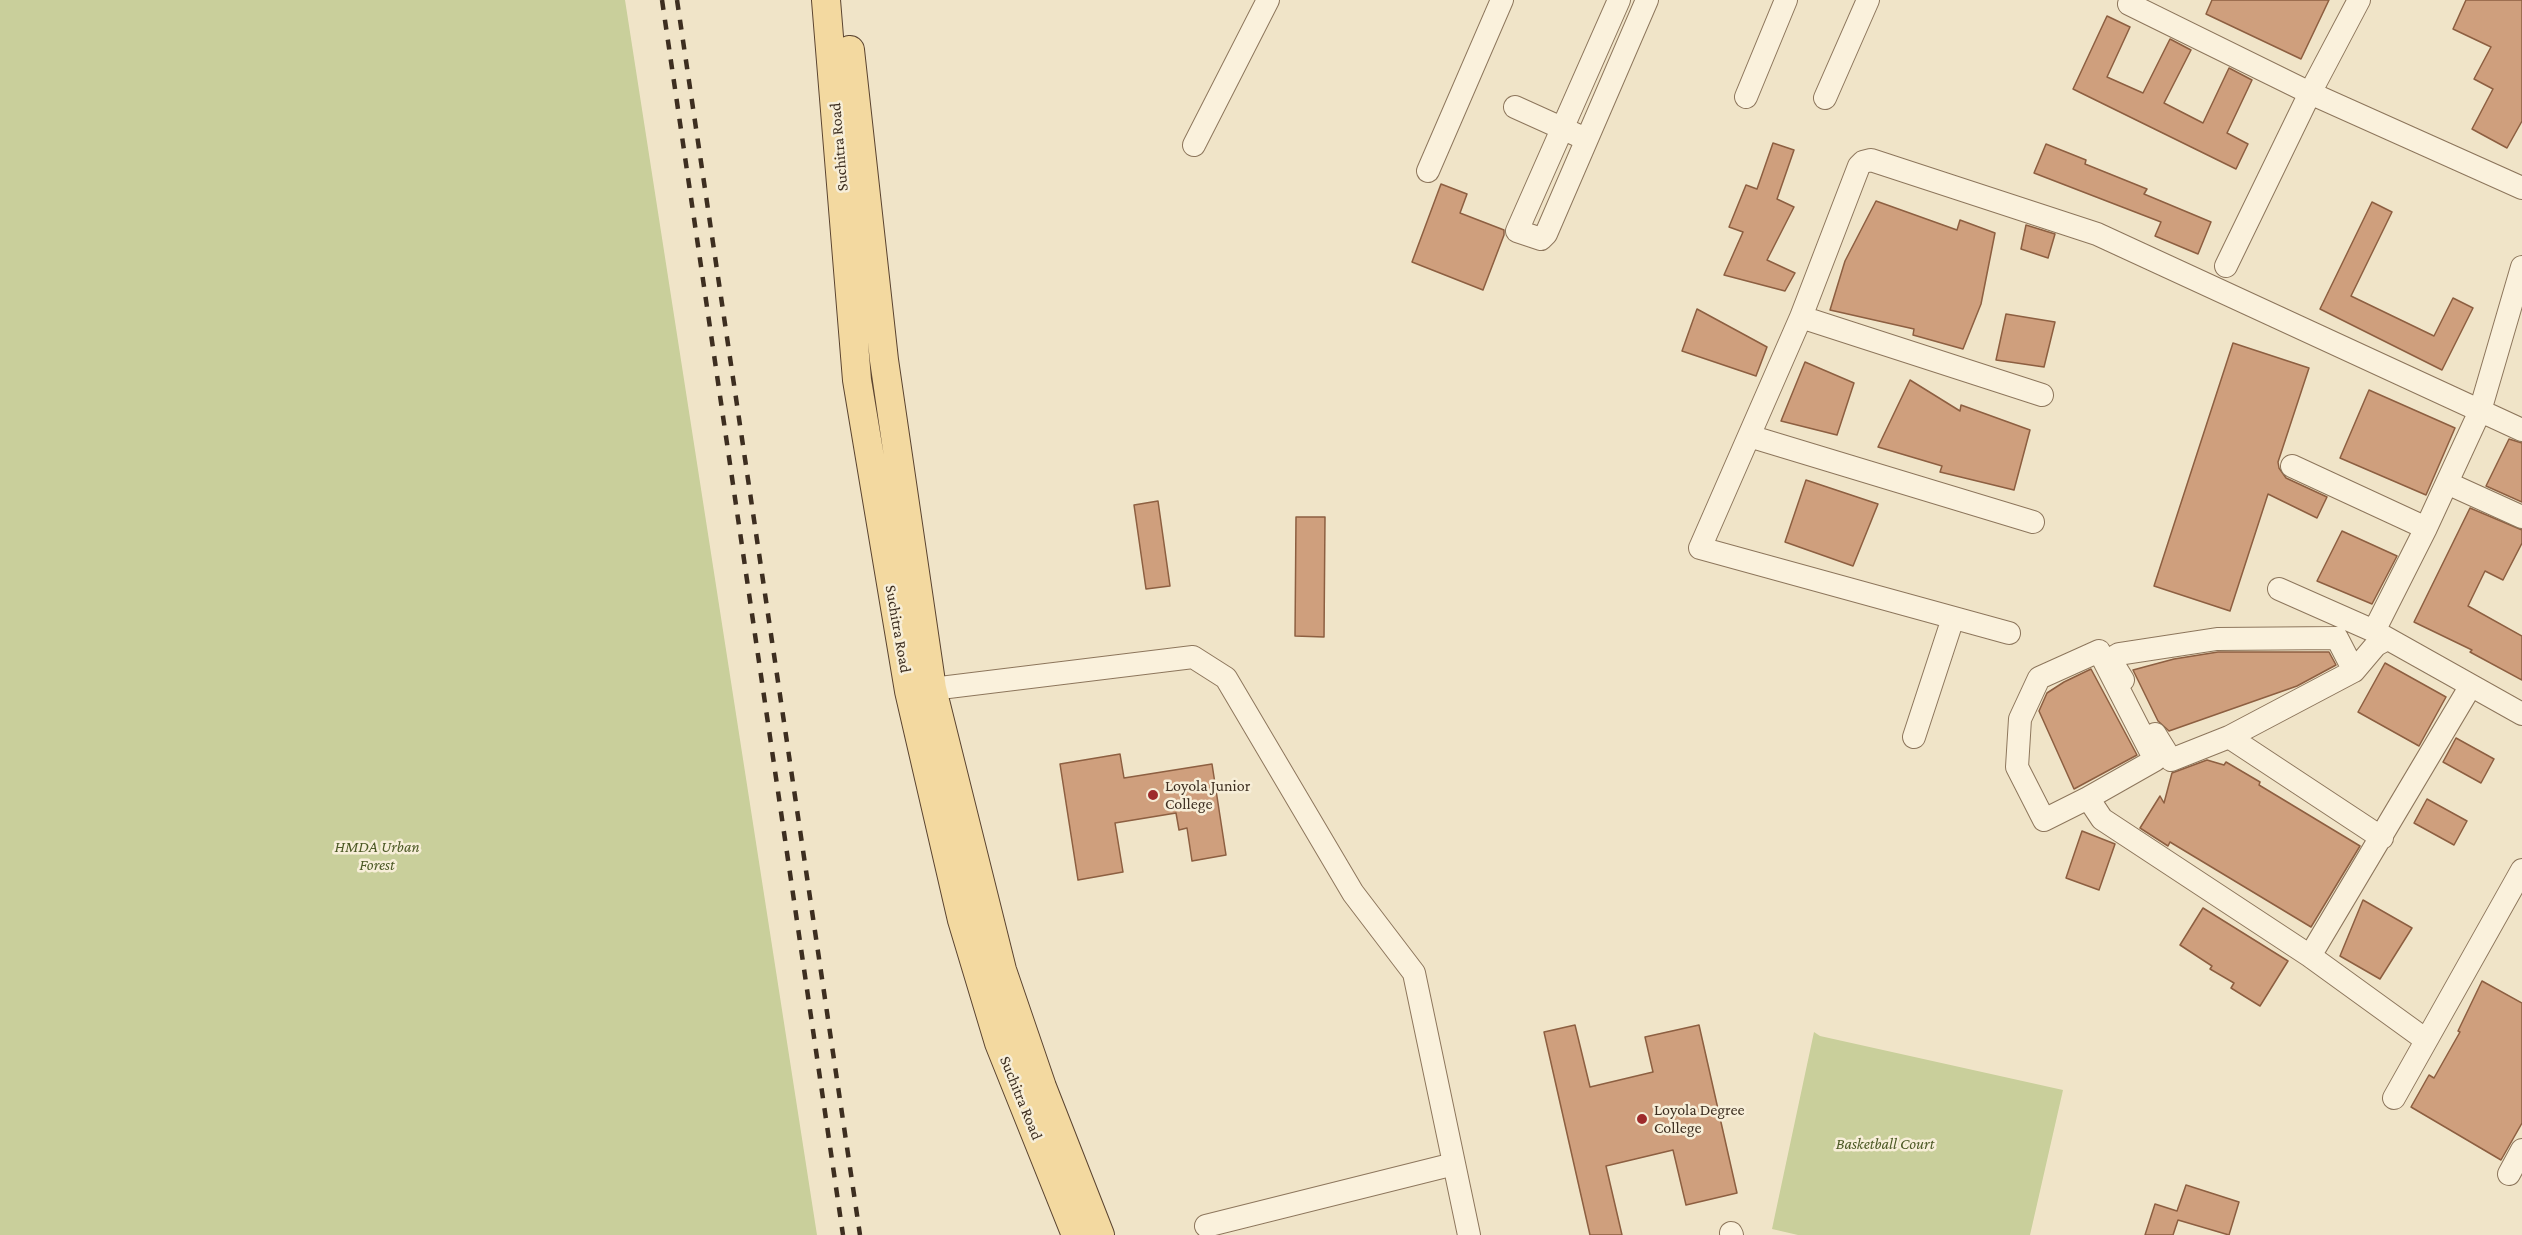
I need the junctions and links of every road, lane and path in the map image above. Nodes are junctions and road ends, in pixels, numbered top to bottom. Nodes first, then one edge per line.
1 (826, 0) edge
2 (844, 0) edge
3 (1268, 0) edge
4 (1502, 0) edge
5 (1619, 0) edge
6 (1647, 0) edge
7 (1786, 0) edge
8 (1868, 0) edge
9 (2360, 0) edge
10 (2129, 4) dead end
11 (1609, 22) junction
12 (1633, 33) junction
13 (2310, 93) junction
14 (1746, 97) dead end
15 (1825, 98) dead end
16 (1515, 107) dead end
17 (1564, 129) junction
18 (1588, 140) junction
19 (1194, 145) dead end
20 (1428, 171) dead end
21 (2522, 188) edge
22 (858, 234) junction
23 (2226, 266) dead end
24 (2522, 267) edge
25 (1801, 317) junction
26 (2513, 328) edge
27 (2042, 395) dead end
28 (2480, 411) junction
29 (2522, 430) edge
30 (1749, 436) junction
31 (2292, 466) dead end
32 (2447, 483) junction
33 (2522, 517) edge
34 (2033, 522) dead end
35 (2426, 528) junction
36 (2279, 589) dead end
37 (1953, 618) junction
38 (2009, 633) dead end
39 (2380, 635) junction
40 (2355, 671) junction
41 (2470, 687) junction
42 (932, 689) junction
43 (2522, 714) edge
44 (1914, 737) dead end
45 (2229, 737) junction
46 (2088, 798) junction
47 (2382, 838) junction
48 (2520, 877) edge
49 (2310, 956) junction
50 (2426, 1041) junction
51 (2394, 1098) dead end
52 (2522, 1150) edge
53 (1454, 1164) junction
54 (2509, 1174) dead end
55 (1206, 1226) dead end
56 (1076, 1235) edge
57 (1100, 1235) edge
58 (1469, 1235) edge

1 - 22 main road, Suchitra Road
2 - 22 main road, Suchitra Road
3 - 19 street
4 - 20 street
5 - 11 street
6 - 12 street
7 - 14 street
8 - 15 street
9 - 13 street
10 - 13 street
11 - 12 street
11 - 17 street
12 - 18 street
13 - 21 street
13 - 23 street
16 - 17 street
17 - 18 street
17 - 18 street
22 - 42 main road, Suchitra Road
22 - 56 main road, Suchitra Road
24 - 26 street
25 - 27 street
25 - 28 street
25 - 30 street
26 - 28 street
28 - 29 street
28 - 32 street
30 - 34 street
30 - 37 street
31 - 35 street
32 - 33 street
32 - 35 street
35 - 39 street
36 - 39 street
37 - 38 street
37 - 44 street
39 - 40 street
39 - 41 street
40 - 45 street
40 - 45 street
41 - 43 street
41 - 47 street
42 - 53 street
42 - 57 main road, Suchitra Road
45 - 47 street
46 - 46 street
46 - 49 street
47 - 49 street
48 - 50 street
49 - 50 street
50 - 51 street
52 - 54 street
53 - 55 street
53 - 58 street

